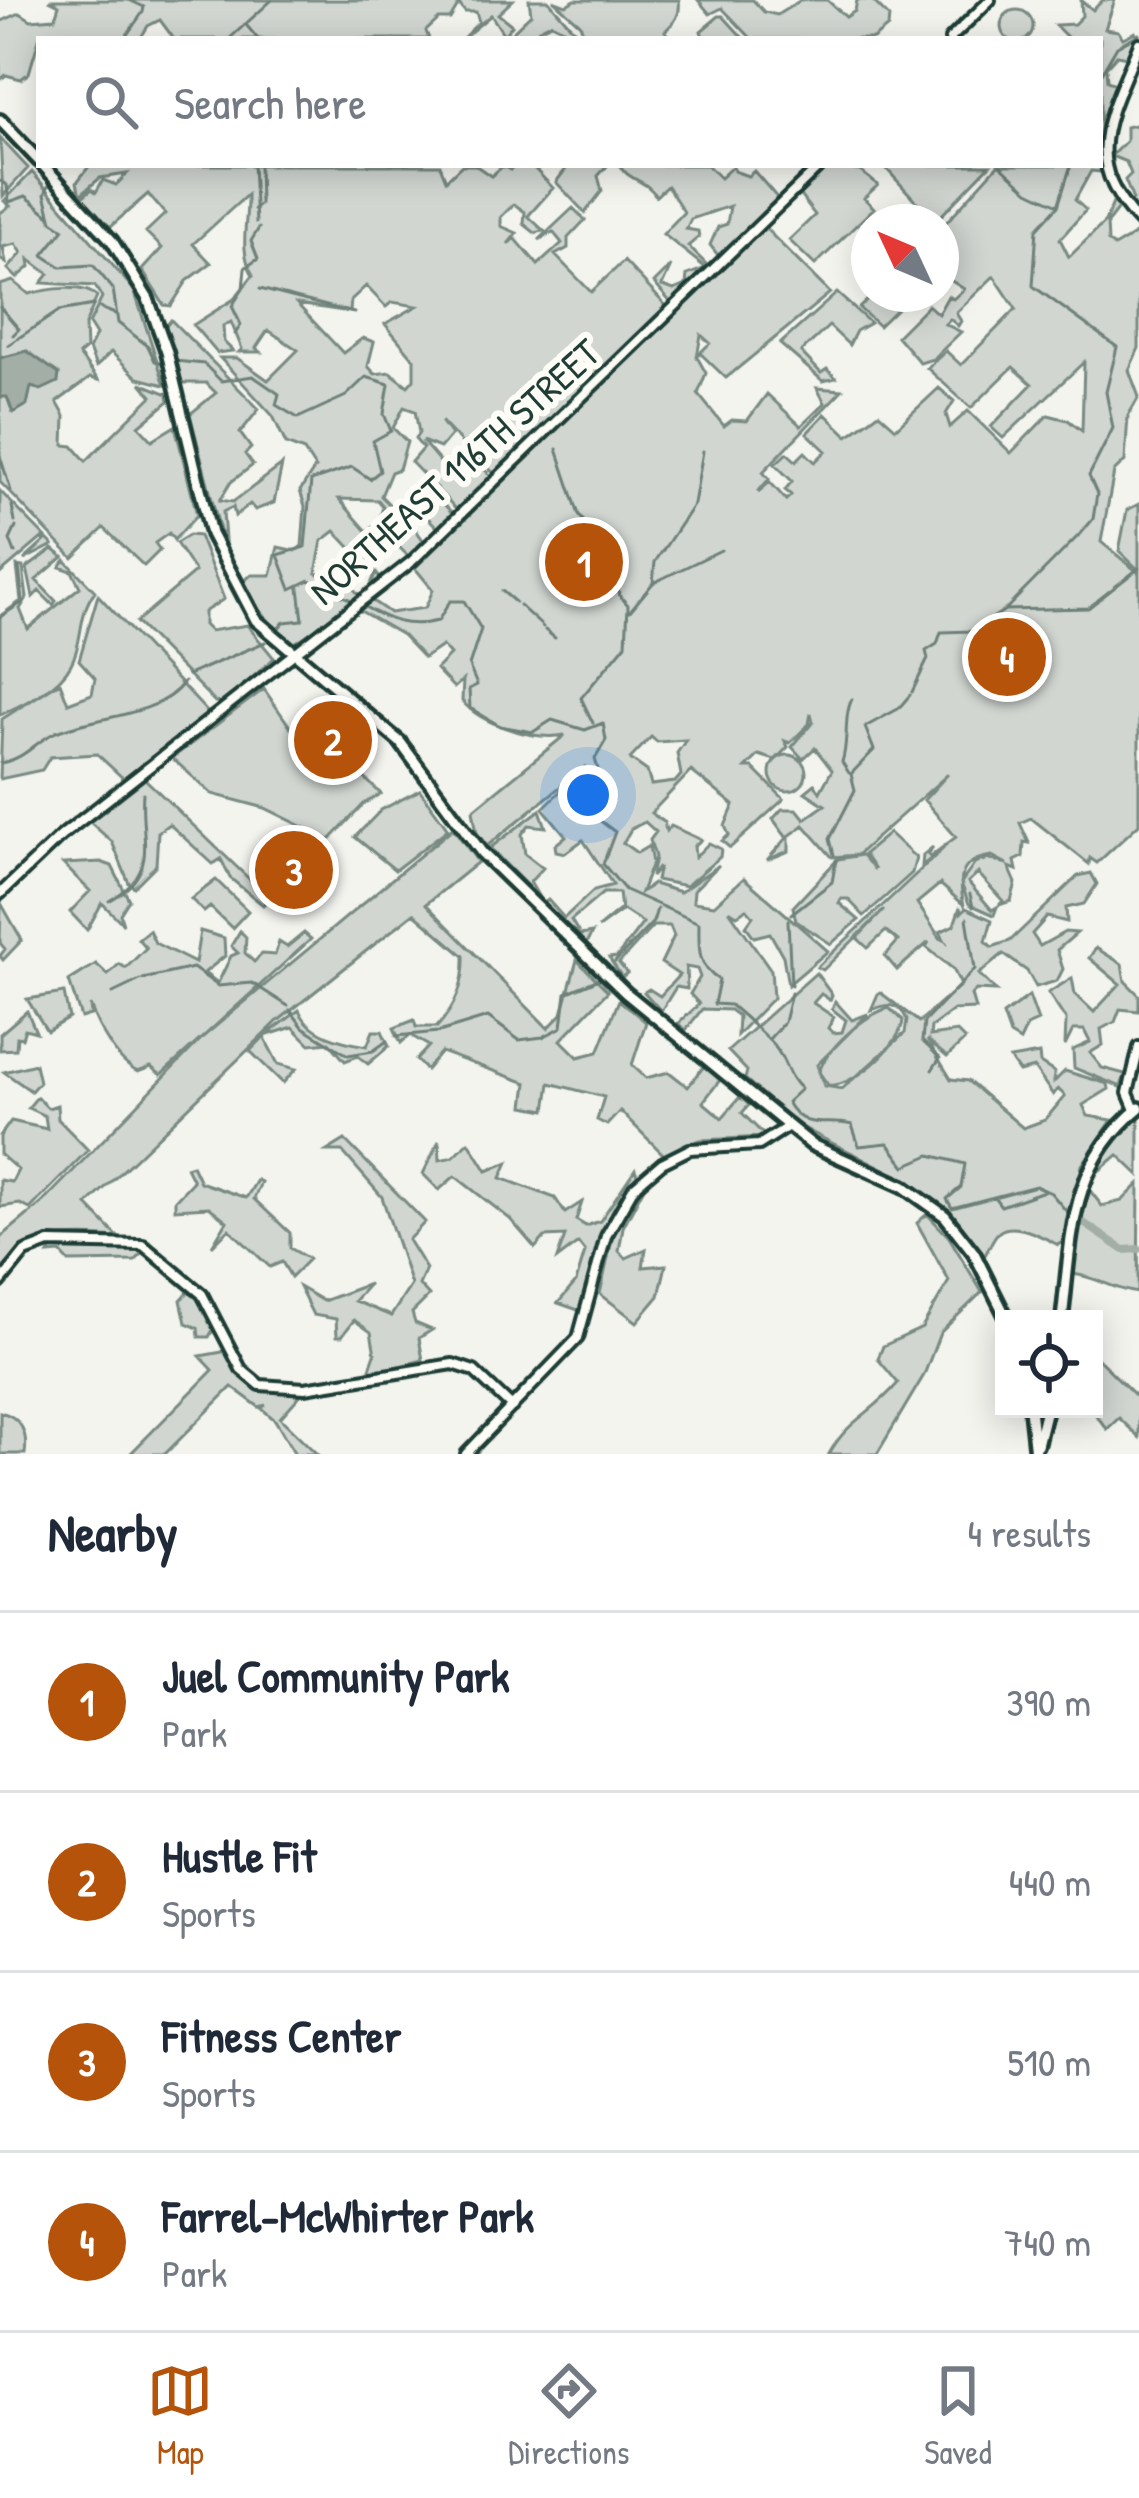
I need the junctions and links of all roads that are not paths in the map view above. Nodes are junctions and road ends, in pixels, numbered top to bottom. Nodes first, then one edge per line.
1 (990, 0) edge
2 (953, 36) edge
3 (1139, 43) edge
4 (0, 120) edge
5 (1103, 145) edge
6 (36, 158) edge
7 (1103, 159) edge
8 (46, 168) edge
9 (818, 168) edge
10 (1138, 221) edge
11 (292, 656) junction
12 (0, 894) edge
13 (1139, 1046) edge
14 (1137, 1109) edge
15 (787, 1126) junction
16 (0, 1283) edge
17 (1003, 1310) edge
18 (1063, 1310) edge
19 (512, 1407) junction
20 (1028, 1418) edge
21 (1043, 1418) edge
22 (1033, 1453) edge
23 (466, 1454) edge

1 - 2 street
3 - 5 street
4 - 6 main road
7 - 10 street
8 - 11 main road
9 - 11 street, NORTHEAST 116TH STREET
11 - 12 street, NORTHEAST 116TH STREET
11 - 15 main road
13 - 14 street
14 - 18 main road
15 - 17 main road
15 - 19 street
16 - 19 street
19 - 23 street
20 - 22 main road
21 - 22 main road

